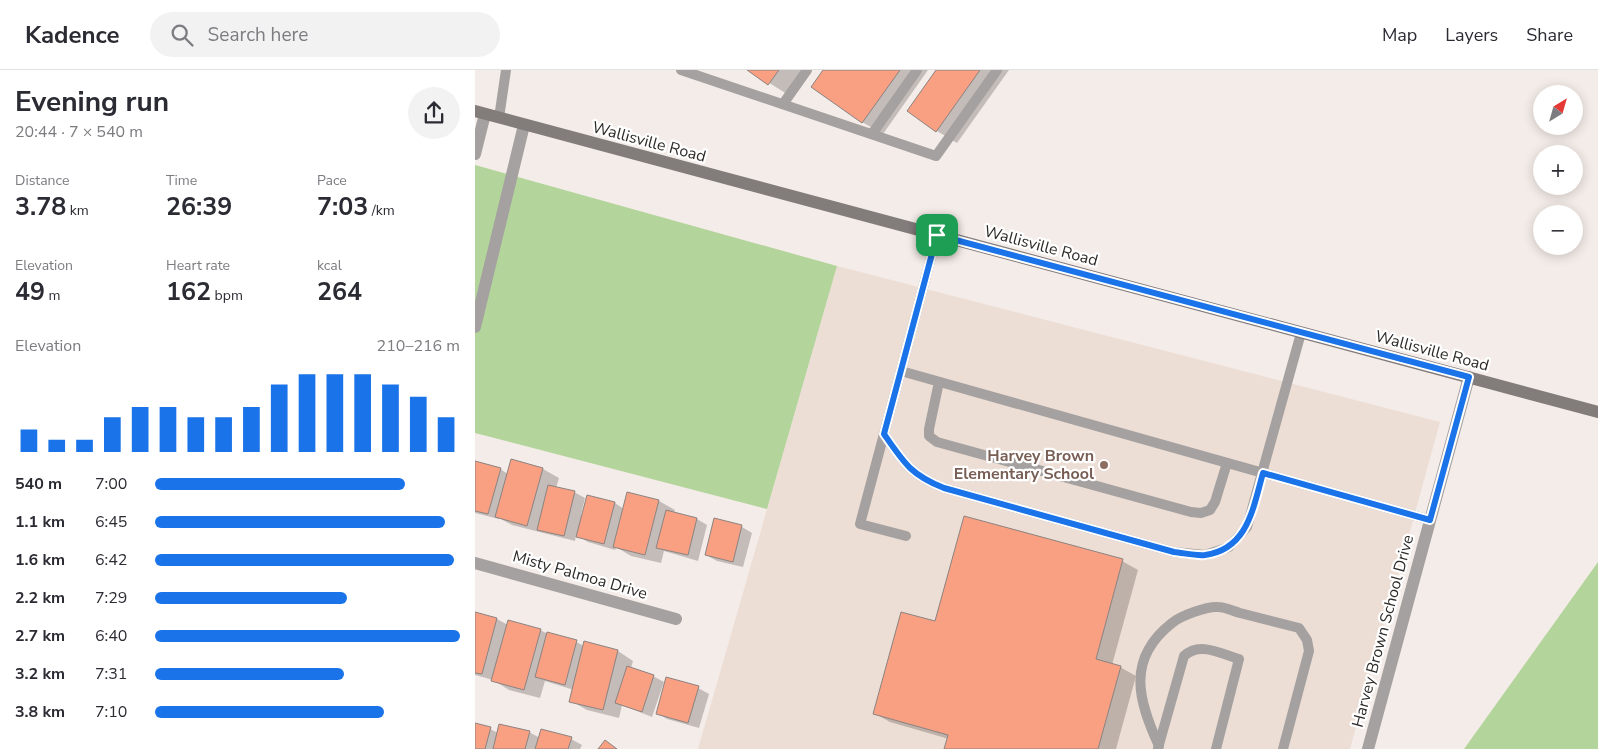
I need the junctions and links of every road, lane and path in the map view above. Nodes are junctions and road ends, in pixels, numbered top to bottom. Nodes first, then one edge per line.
1 (506, 70) edge
2 (681, 70) edge
3 (807, 70) edge
4 (917, 70) edge
5 (997, 70) edge
6 (783, 104) junction
7 (480, 113) edge
8 (499, 118) junction
9 (524, 125) junction
10 (872, 134) junction
11 (475, 154) edge
12 (937, 235) junction
13 (475, 328) edge
14 (1301, 333) junction
15 (901, 371) junction
16 (1469, 377) junction
17 (939, 382) junction
18 (1598, 412) edge
19 (884, 434) junction
20 (1227, 463) junction
21 (1263, 473) junction
22 (1430, 520) junction
23 (906, 536) dead end
24 (475, 563) edge
25 (676, 619) dead end
26 (1158, 748) edge
27 (1216, 749) edge
28 (1283, 749) edge
29 (1369, 749) edge

1 - 8 lane
2 - 6 lane
3 - 6 lane
4 - 10 lane
5 - 10 lane
6 - 10 lane
7 - 8 main road, Wallisville Road
7 - 11 street
8 - 9 main road, Wallisville Road
9 - 12 main road, Wallisville Road
9 - 13 street
12 - 14 main road, Wallisville Road
12 - 15 lane
14 - 16 main road, Wallisville Road
14 - 21 lane
15 - 17 lane
15 - 19 lane
16 - 18 main road, Wallisville Road
16 - 22 street, Harvey Brown School Drive
17 - 20 lane
17 - 20 lane
19 - 21 lane
19 - 23 lane
20 - 21 lane
21 - 22 lane
22 - 29 street, Harvey Brown School Drive
24 - 25 street, Misty Palmoa Drive
26 - 27 lane
26 - 28 lane

